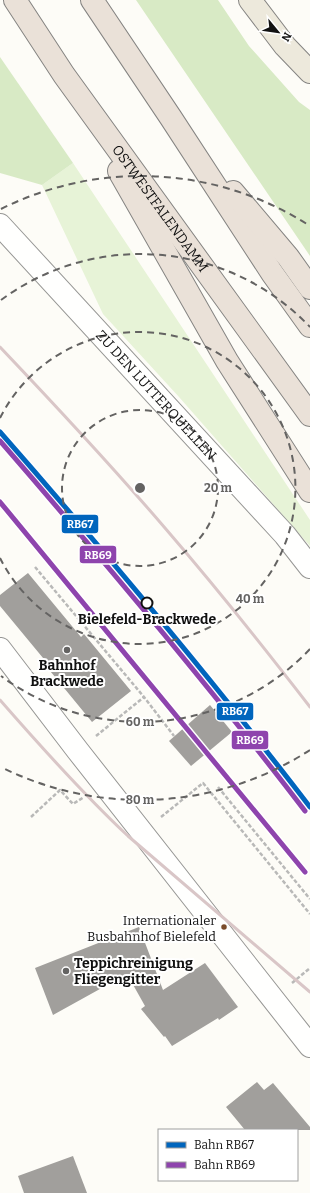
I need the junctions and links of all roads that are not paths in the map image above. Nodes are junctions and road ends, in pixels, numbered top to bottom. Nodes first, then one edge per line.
1 (15, 0) edge
2 (92, 0) edge
3 (250, 0) edge
4 (310, 72) edge
5 (64, 75) junction
6 (171, 118) junction
7 (0, 225) edge
8 (310, 288) edge
9 (310, 326) edge
10 (310, 415) edge
11 (310, 491) edge
12 (310, 567) edge
13 (0, 649) edge
14 (310, 1046) edge

1 - 5 highway, OSTWESTFALENDAMM
2 - 6 highway
3 - 4 main road
5 - 10 highway, OSTWESTFALENDAMM
5 - 11 highway
6 - 8 highway
6 - 9 highway
7 - 12 street, ZU DEN LUTTERQUELLEN
13 - 14 street

